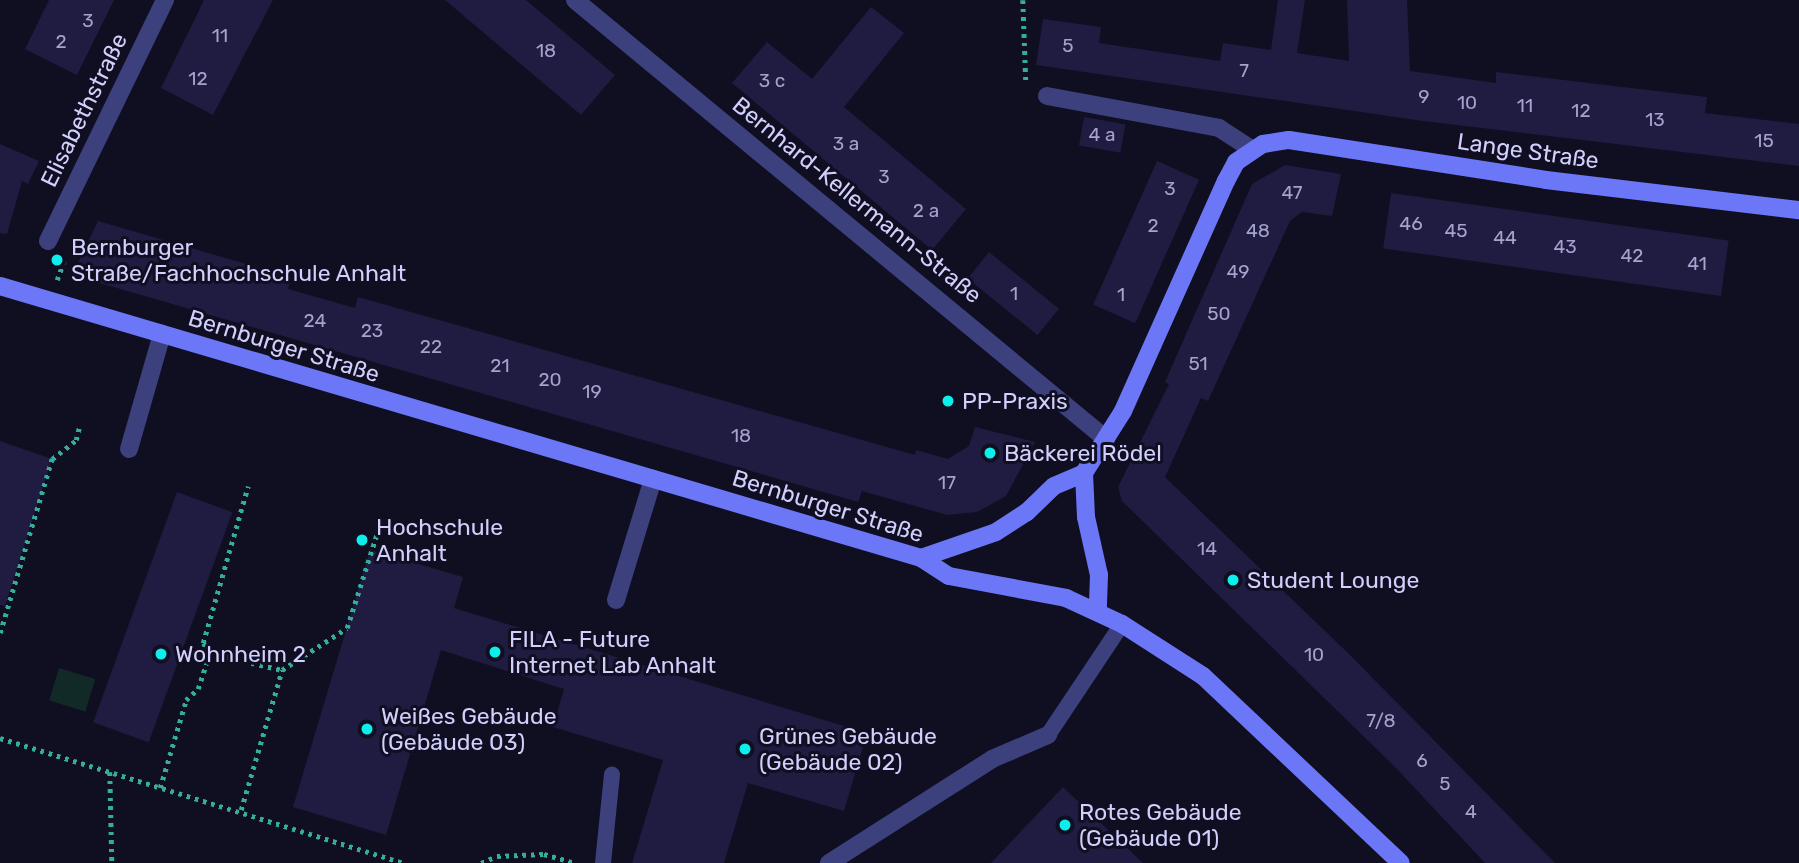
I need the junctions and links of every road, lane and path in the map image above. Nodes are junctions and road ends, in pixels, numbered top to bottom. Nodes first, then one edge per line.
1 (165, 0) edge
2 (575, 0) edge
3 (1023, 0) edge
4 (1047, 96) joint
5 (1251, 149) junction
6 (1799, 211) edge
7 (47, 241) joint
8 (0, 286) edge
9 (51, 301) junction
10 (162, 334) junction
11 (79, 428) dead end
12 (1106, 439) junction
13 (129, 449) dead end
14 (1084, 473) junction
15 (653, 479) junction
16 (248, 486) dead end
17 (380, 524) dead end
18 (921, 558) junction
19 (616, 600) dead end
20 (1098, 612) junction
21 (1122, 624) junction
22 (0, 633) edge
23 (210, 653) junction
24 (282, 670) junction
25 (1048, 736) joint
26 (0, 738) edge
27 (110, 772) junction
28 (612, 774) dead end
29 (160, 788) junction
30 (241, 810) junction
31 (112, 863) edge
32 (403, 863) edge
33 (481, 863) edge
34 (575, 863) edge
35 (603, 863) edge
36 (830, 863) edge
37 (1401, 863) edge

1 - 7 street, Elisabethstraße
2 - 12 street, Bernhard-Kellermann-Straße
3 - 4 path
4 - 5 street
5 - 6 main road, Lange Straße
5 - 12 main road
7 - 9 path
8 - 9 main road, Bernburger Straße
9 - 10 main road, Bernburger Straße
10 - 13 street, Bernburger Straße
10 - 15 main road, Bernburger Straße
11 - 22 path
12 - 14 main road
14 - 18 main road
14 - 20 main road
15 - 18 main road, Bernburger Straße
15 - 19 street
16 - 23 path
17 - 24 path
18 - 20 main road, Bernburger Straße
20 - 21 main road, Bernburger Straße
21 - 25 lane
21 - 37 main road, Bernburger Straße
23 - 24 path
23 - 29 path
24 - 30 path
25 - 36 street
26 - 27 path
27 - 29 path
27 - 31 path
28 - 35 lane
29 - 30 path
30 - 32 path
33 - 34 path

